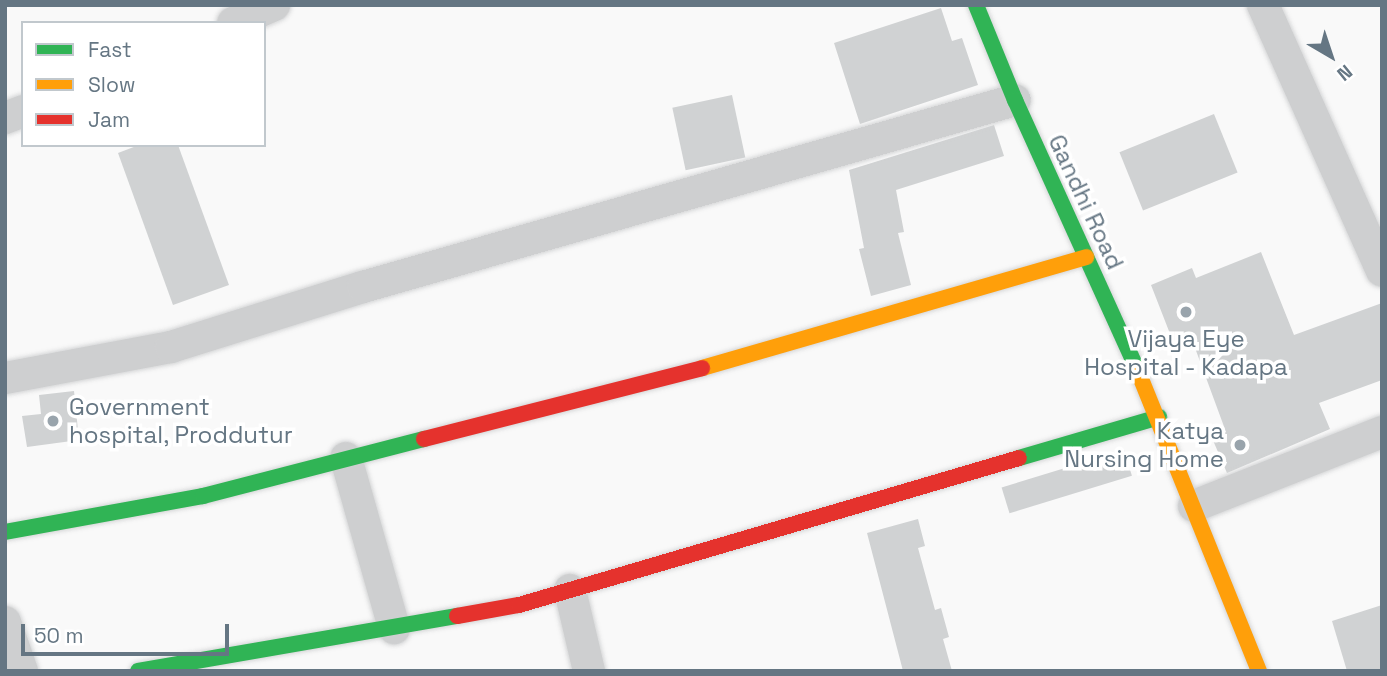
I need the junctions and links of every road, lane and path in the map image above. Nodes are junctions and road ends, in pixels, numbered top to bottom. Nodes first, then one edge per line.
1 (274, 5) edge
2 (976, 5) edge
3 (1264, 5) edge
4 (238, 21) edge
5 (1015, 100) junction
6 (1086, 257) junction
7 (1381, 268) edge
8 (5, 378) edge
9 (1159, 416) junction
10 (1382, 432) edge
11 (346, 458) junction
12 (1194, 506) junction
13 (5, 532) edge
14 (570, 590) junction
15 (5, 622) edge
16 (394, 628) junction
17 (22, 671) edge
18 (138, 671) edge
19 (589, 671) edge
20 (1259, 671) edge

1 - 4 street
2 - 5 street, Gandhi Road
3 - 7 street
5 - 6 street, Gandhi Road
5 - 8 street
6 - 9 street, Gandhi Road
6 - 11 street
9 - 12 street, Gandhi Road
9 - 14 street
10 - 12 street
11 - 13 street
11 - 16 street
12 - 20 street, Gandhi Road
14 - 16 street
14 - 19 street
15 - 17 street
16 - 18 street

